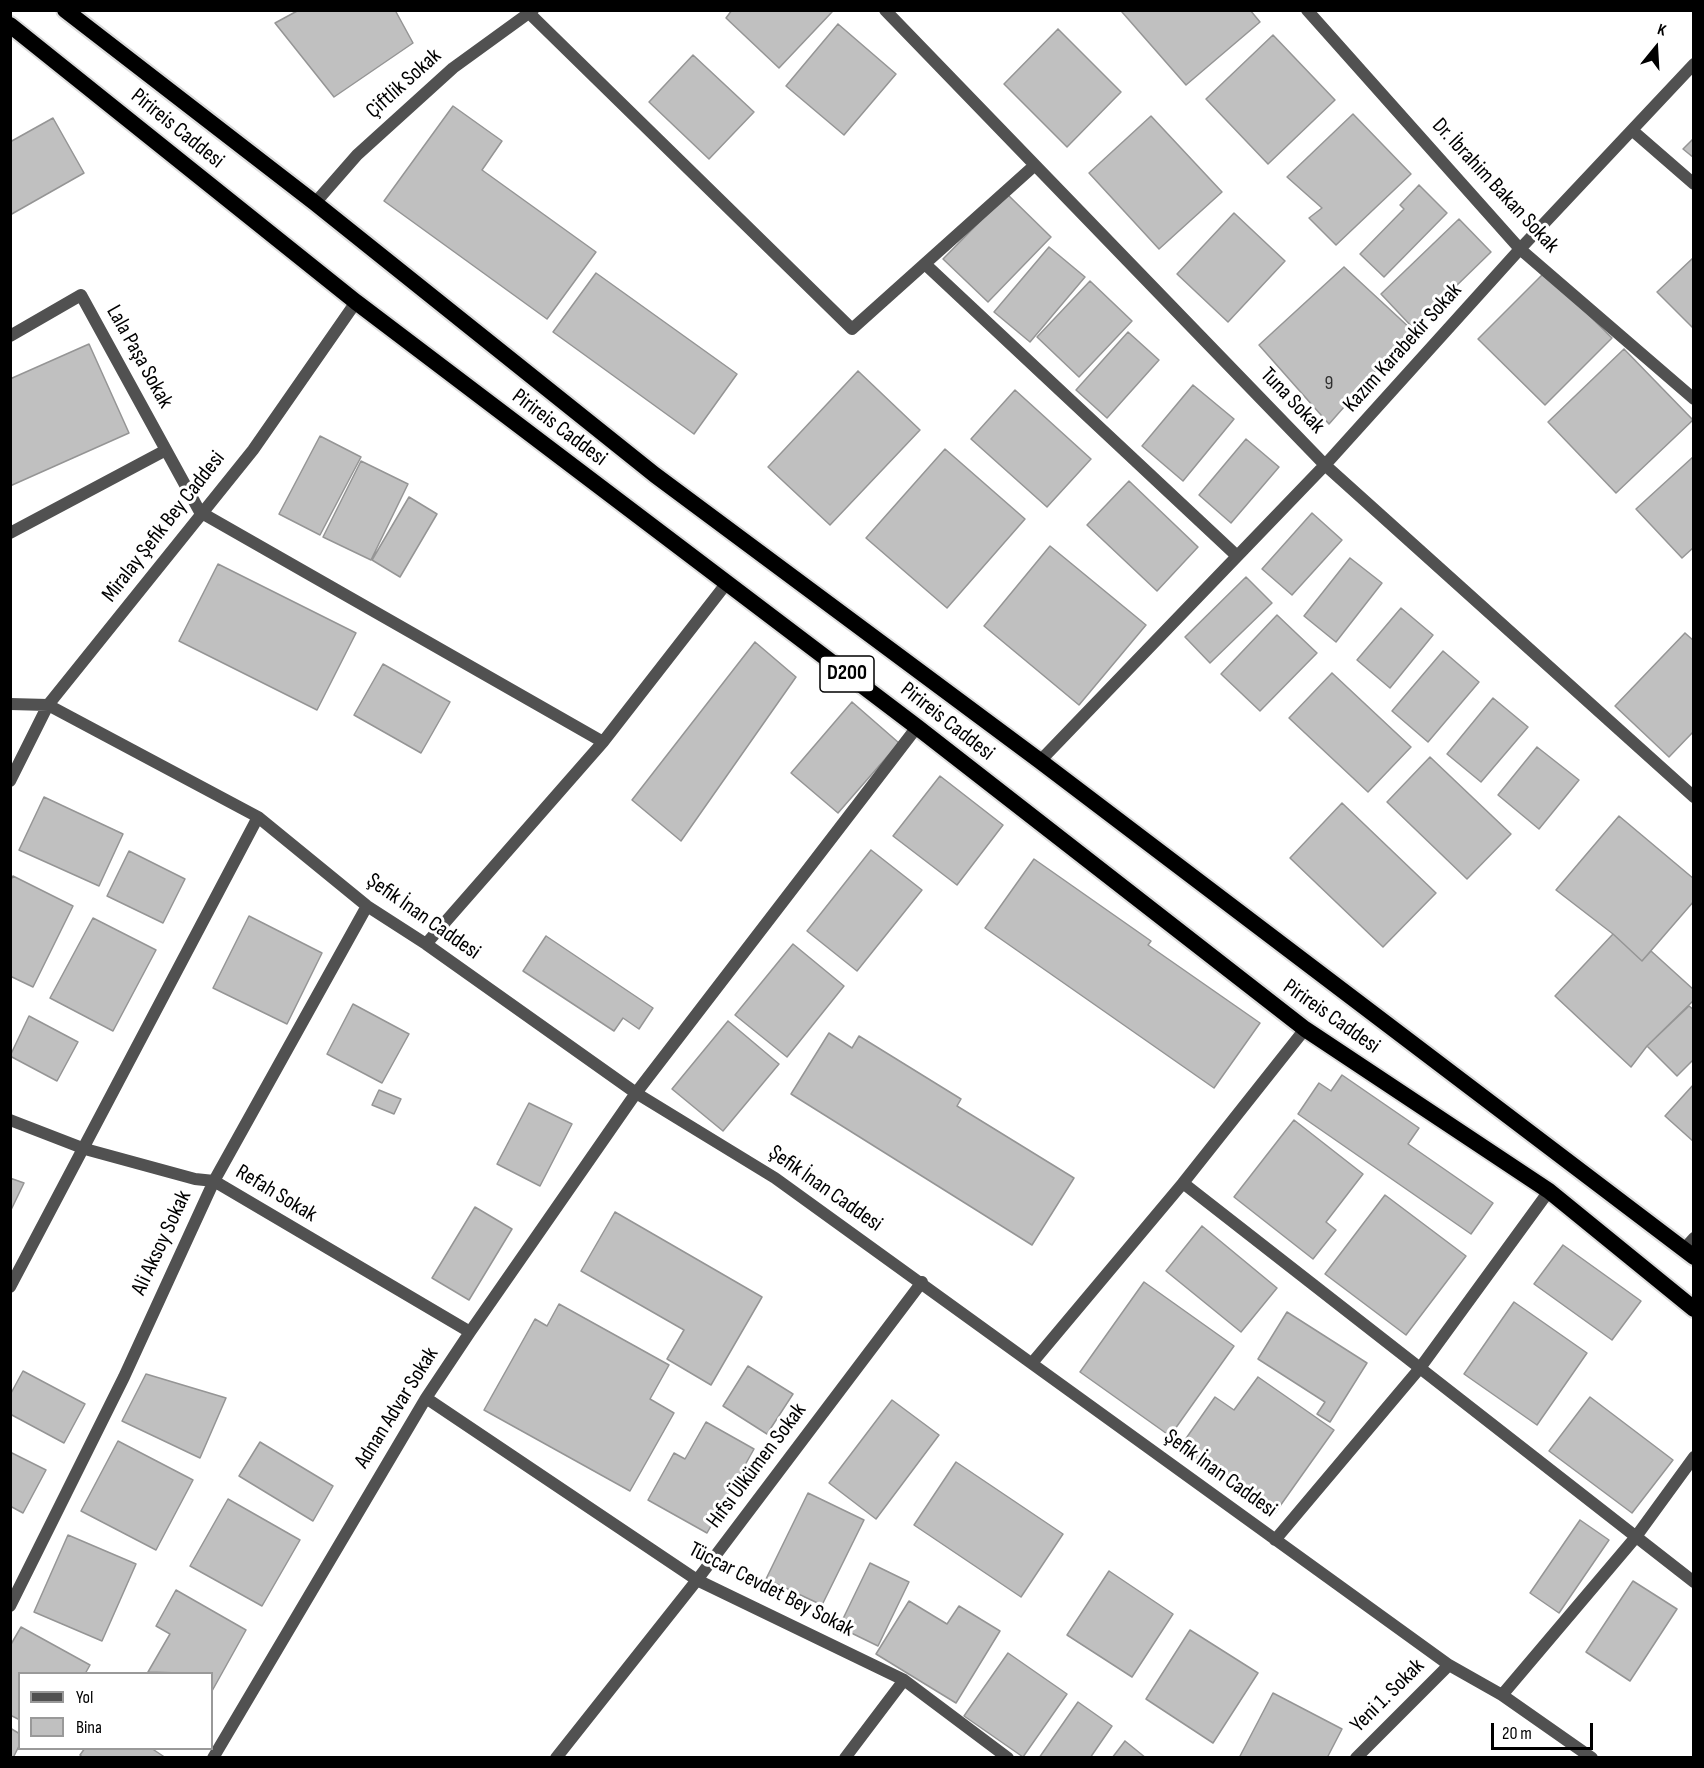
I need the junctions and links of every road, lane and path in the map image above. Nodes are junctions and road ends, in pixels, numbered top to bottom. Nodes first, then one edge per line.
1 (65, 10) edge
2 (885, 10) edge
3 (1307, 10) edge
4 (531, 12) edge
5 (10, 26) edge
6 (1694, 64) edge
7 (1633, 131) junction
8 (1035, 165) junction
9 (1694, 184) edge
10 (315, 203) junction
11 (1520, 249) junction
12 (925, 264) junction
13 (356, 302) junction
14 (10, 336) edge
15 (1694, 399) edge
16 (166, 450) junction
17 (1325, 465) junction
18 (200, 512) junction
19 (10, 533) edge
20 (1238, 556) junction
21 (726, 584) junction
22 (10, 704) edge
23 (48, 705) junction
24 (917, 727) junction
25 (603, 742) junction
26 (1040, 761) junction
27 (10, 781) edge
28 (1694, 796) edge
29 (258, 817) junction
30 (367, 906) junction
31 (426, 944) junction
32 (1305, 1029) junction
33 (636, 1093) junction
34 (10, 1120) edge
35 (85, 1149) junction
36 (214, 1181) junction
37 (1183, 1183) junction
38 (1549, 1191) junction
39 (1690, 1248) edge
40 (922, 1282) junction
41 (10, 1287) edge
42 (1694, 1309) edge
43 (470, 1332) junction
44 (1032, 1364) junction
45 (1420, 1368) junction
46 (426, 1398) junction
47 (1694, 1457) edge
48 (1635, 1538) junction
49 (1275, 1540) junction
50 (697, 1580) junction
51 (1694, 1582) edge
52 (10, 1606) edge
53 (1449, 1665) junction
54 (904, 1680) junction
55 (1502, 1695) junction
56 (213, 1758) edge
57 (556, 1758) edge
58 (845, 1758) edge
59 (1008, 1758) edge
60 (1356, 1758) edge
61 (1592, 1758) edge

1 - 10 highway, Pirireis Caddesi / D200
2 - 8 street, Tuna Sokak
3 - 11 street, Dr. İbrahim Bakan Sokak
4 - 10 street, Çiftlik Sokak
4 - 12 street
5 - 13 highway, Pirireis Caddesi / D200
6 - 7 street, Kazım Karabekir Sokak
7 - 9 street
7 - 11 street, Kazım Karabekir Sokak
8 - 12 street
8 - 17 street, Tuna Sokak
10 - 26 highway, Pirireis Caddesi / D200
11 - 15 street, Dr. İbrahim Bakan Sokak
11 - 17 street, Kazım Karabekir Sokak
12 - 20 street
13 - 18 street, Miralay Şefik Bey Caddesi
13 - 21 highway, Pirireis Caddesi / D200
14 - 16 street, Lala Paşa Sokak
16 - 18 street, Lala Paşa Sokak
16 - 19 street
17 - 20 street, Kazım Karabekir Sokak
17 - 28 street, Tuna Sokak
18 - 23 street, Miralay Şefik Bey Caddesi
18 - 25 street
20 - 26 street, Kazım Karabekir Sokak
21 - 24 highway, Pirireis Caddesi / D200
21 - 25 street
22 - 23 street, Şefik İnan Caddesi
23 - 27 street, Miralay Şefik Bey Caddesi
23 - 29 street, Şefik İnan Caddesi
24 - 32 highway, Pirireis Caddesi / D200
24 - 33 street, Adnan Advar Sokak
25 - 31 street
26 - 39 highway, Pirireis Caddesi / D200
29 - 30 street, Şefik İnan Caddesi
29 - 35 street
30 - 31 street, Şefik İnan Caddesi
30 - 36 street, Ali Aksoy Sokak
31 - 33 street, Şefik İnan Caddesi
32 - 37 street
32 - 38 highway, Pirireis Caddesi / D200
33 - 40 street, Şefik İnan Caddesi
33 - 43 street, Adnan Advar Sokak
34 - 35 street, Refah Sokak
35 - 36 street, Refah Sokak
35 - 41 street
36 - 43 street, Refah Sokak
36 - 52 street, Ali Aksoy Sokak
37 - 44 street
37 - 45 street
38 - 42 highway, Pirireis Caddesi / D200
38 - 45 street
40 - 44 street, Şefik İnan Caddesi
40 - 50 street, Hıfsı Ülkümen Sokak
43 - 46 street, Adnan Advar Sokak
44 - 49 street, Şefik İnan Caddesi
45 - 48 street
45 - 49 street
46 - 50 street, Tüccar Cevdet Bey Sokak
46 - 56 street, Adnan Advar Sokak
47 - 48 street
48 - 51 street
48 - 55 street
49 - 53 street, Şefik İnan Caddesi
50 - 54 street, Tüccar Cevdet Bey Sokak
50 - 57 street, Hıfsı Ülkümen Sokak
53 - 55 street, Şefik İnan Caddesi
53 - 60 street, Yeni 1. Sokak
54 - 58 street
54 - 59 street, Tüccar Cevdet Bey Sokak
55 - 61 street, Şefik İnan Caddesi

